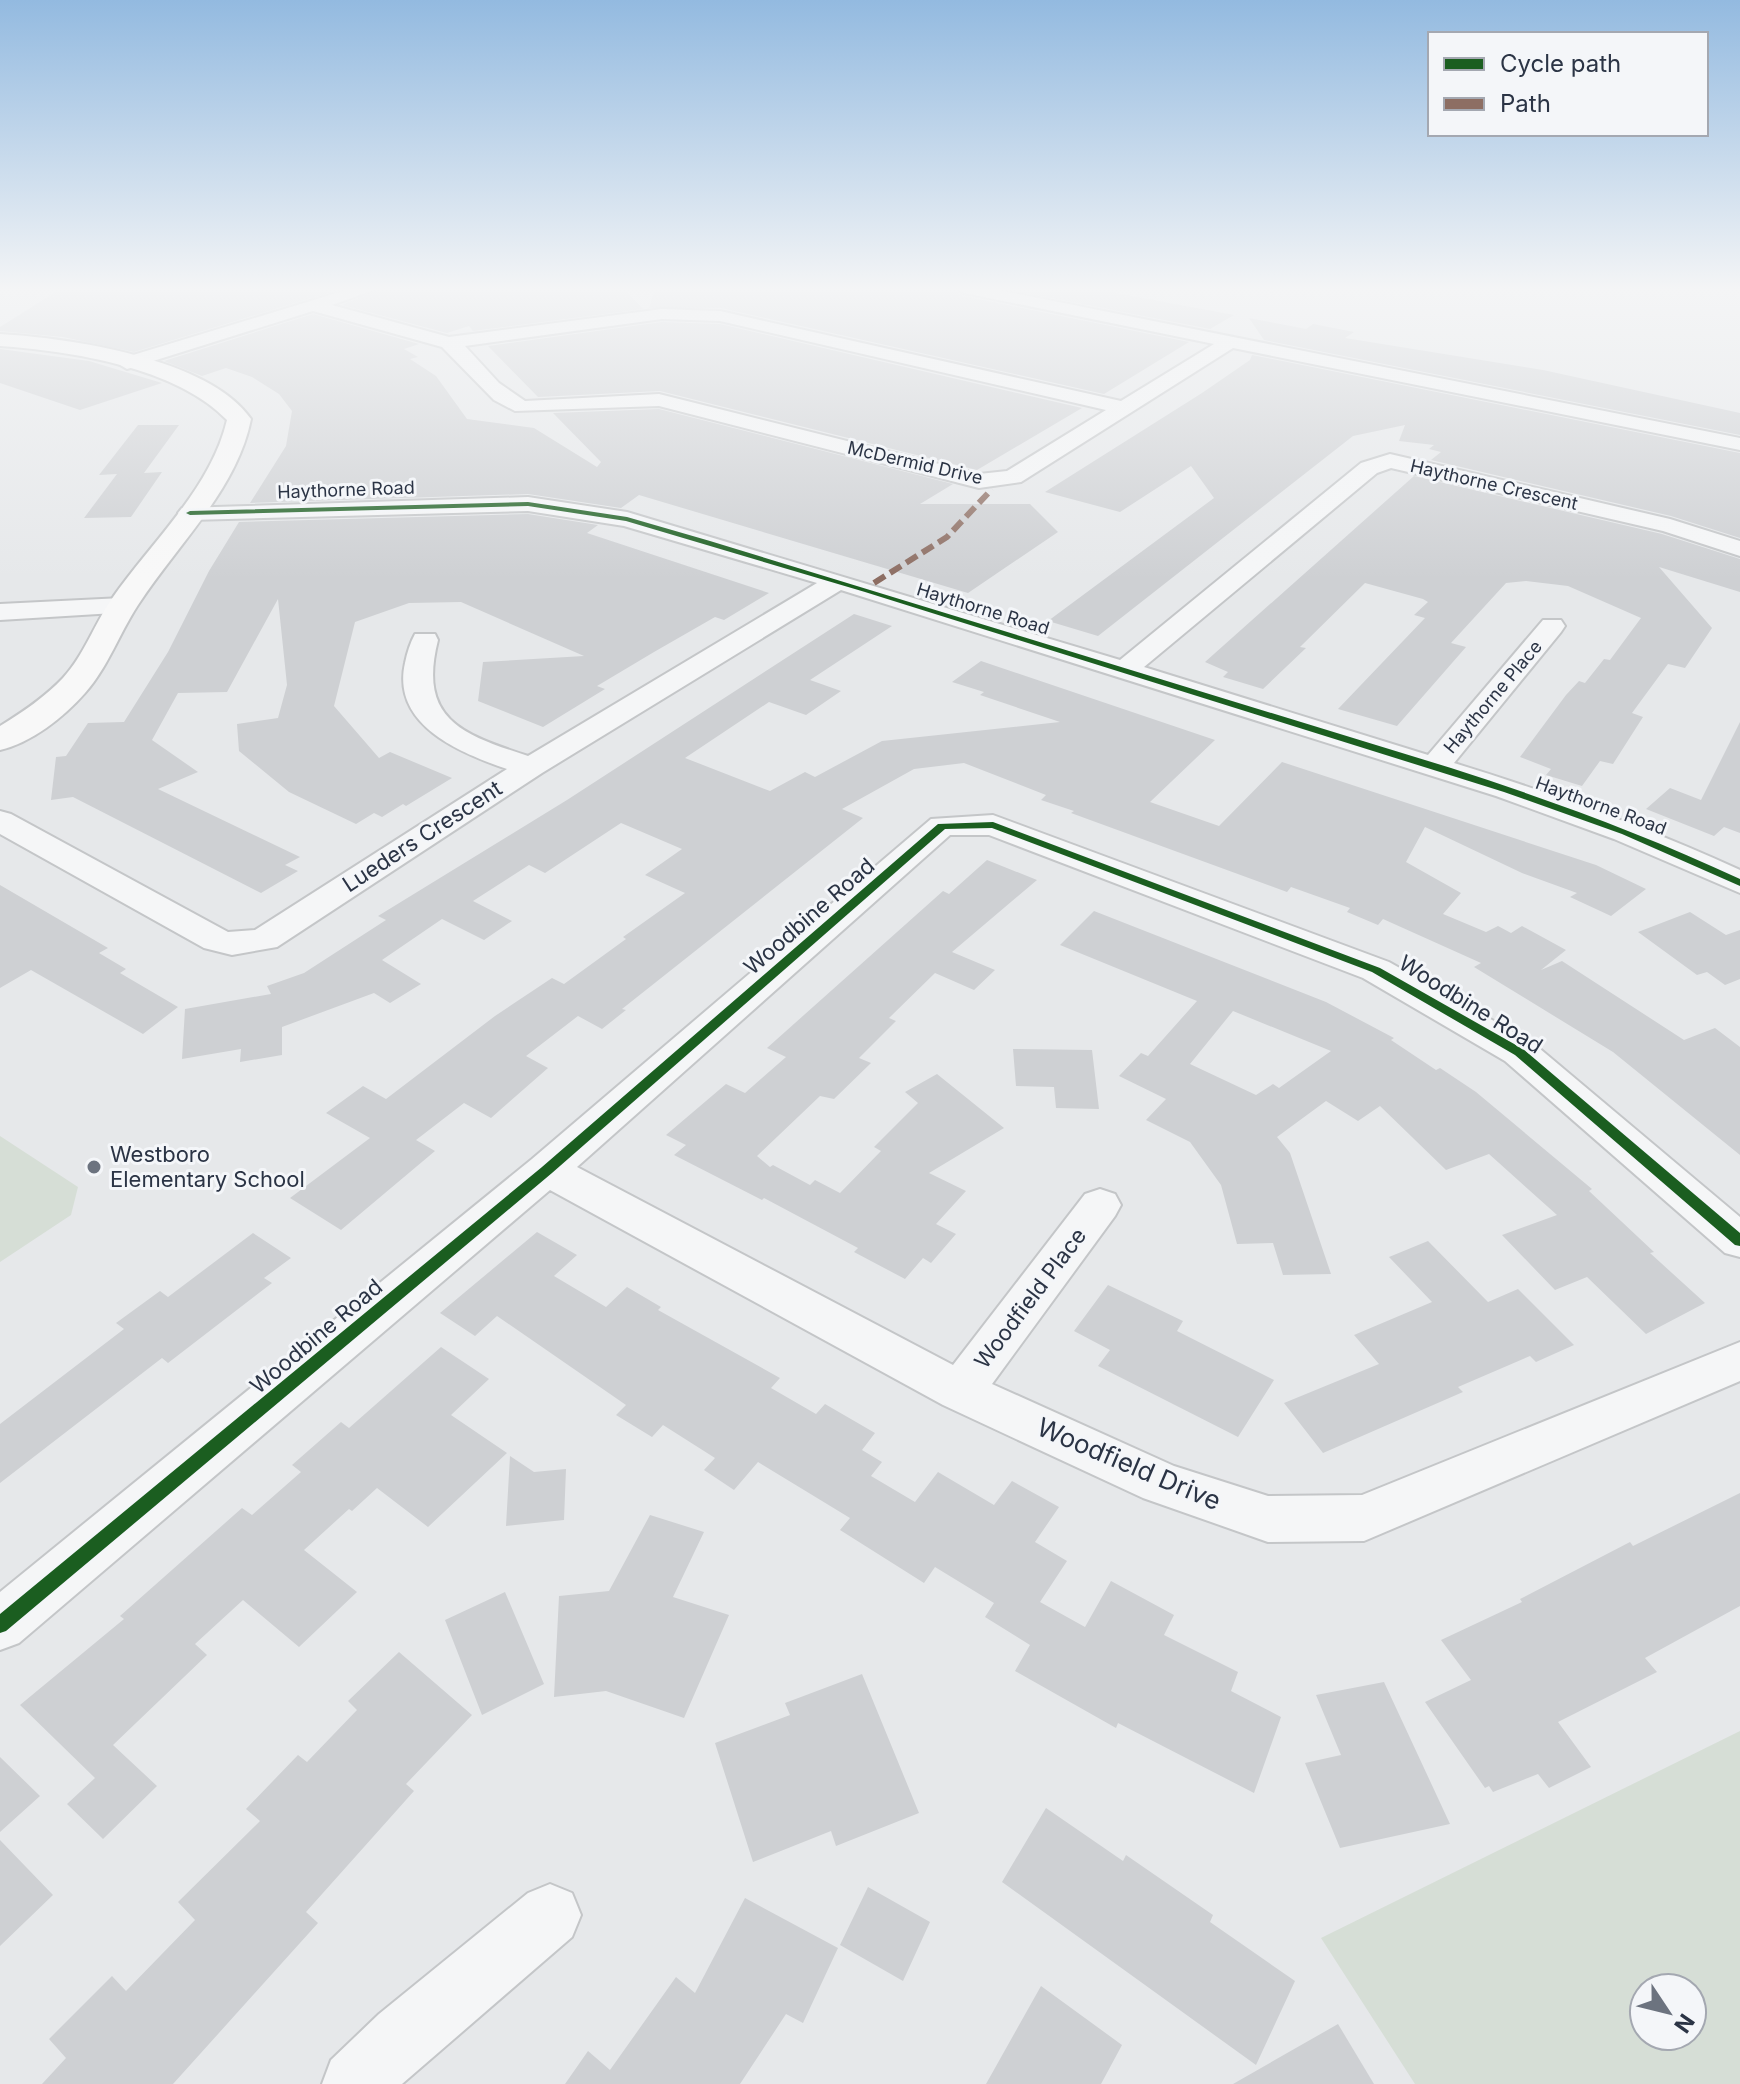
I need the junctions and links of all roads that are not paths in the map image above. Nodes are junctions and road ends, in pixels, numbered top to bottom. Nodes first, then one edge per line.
1 (192, 385) edge
2 (491, 385) edge
3 (1024, 385) edge
4 (1157, 385) edge
5 (1450, 385) edge
6 (1120, 407) junction
7 (1740, 444) edge
8 (190, 513) junction
9 (1740, 549) edge
10 (835, 583) junction
11 (122, 606) junction
12 (0, 612) edge
13 (1552, 626) dead end
14 (425, 640) dead end
15 (1124, 670) junction
16 (0, 740) edge
17 (531, 767) junction
18 (1434, 767) junction
19 (0, 821) edge
20 (1740, 883) edge
21 (547, 1170) junction
22 (1100, 1205) dead end
23 (1740, 1241) edge
24 (1740, 1361) edge
25 (960, 1391) junction
26 (0, 1625) edge
27 (550, 1915) dead end
28 (355, 2084) edge

1 - 8 street
2 - 6 street, McDermid Drive
3 - 6 street
4 - 6 street, McDermid Drive
5 - 7 street
8 - 10 street, Haythorne Road
8 - 11 street
9 - 15 street, Haythorne Crescent
10 - 15 street, Haythorne Road
10 - 17 street, Lueders Crescent
11 - 12 street
11 - 16 street
13 - 18 street, Haythorne Place
14 - 17 street
15 - 18 street, Haythorne Road
17 - 19 street, Lueders Crescent
18 - 20 street, Haythorne Road
21 - 23 street, Woodbine Road
21 - 25 street, Woodfield Drive
21 - 26 street, Woodbine Road
22 - 25 street, Woodfield Place
24 - 25 street, Woodfield Drive
27 - 28 street

